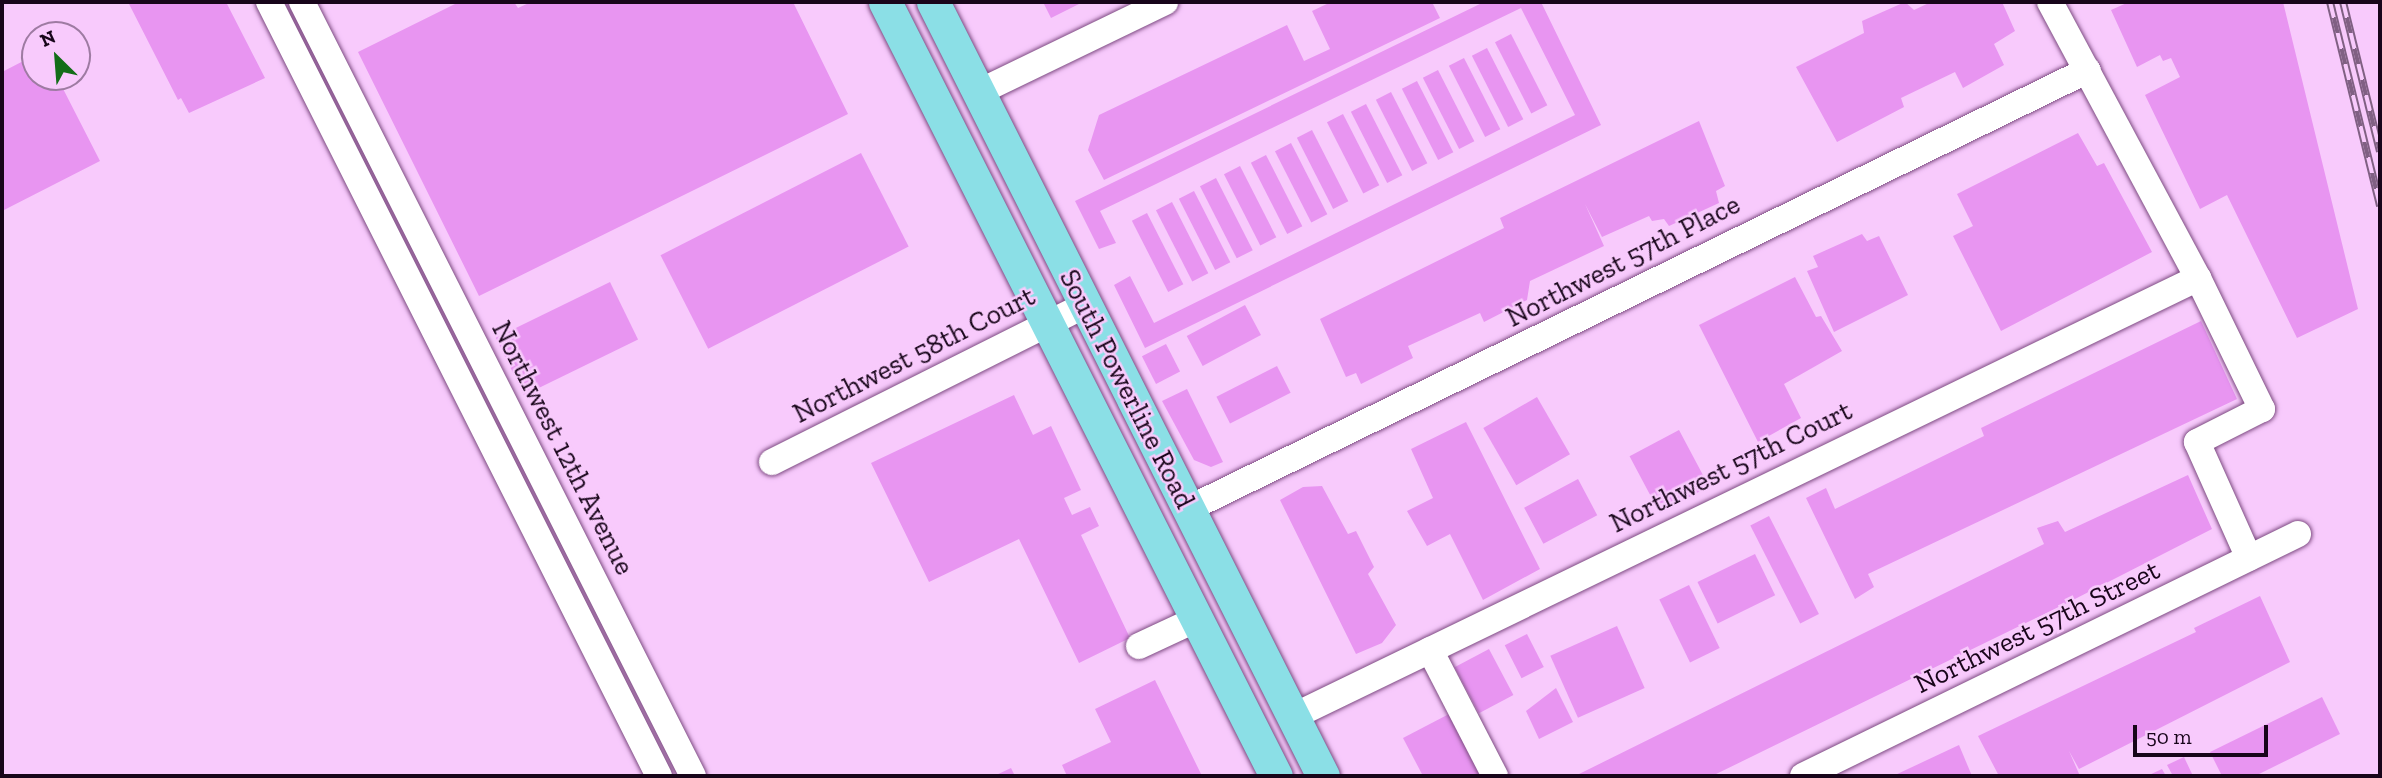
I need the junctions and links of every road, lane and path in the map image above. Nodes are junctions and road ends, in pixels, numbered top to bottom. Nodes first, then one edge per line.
1 (269, 2) edge
2 (302, 2) edge
3 (885, 2) edge
4 (933, 2) edge
5 (1165, 2) edge
6 (2050, 2) edge
7 (331, 61) junction
8 (919, 70) junction
9 (2088, 70) junction
10 (305, 75) junction
11 (977, 93) junction
12 (959, 148) junction
13 (2198, 278) junction
14 (1084, 304) junction
15 (1047, 324) junction
16 (772, 462) dead end
17 (1188, 509) junction
18 (2298, 534) dead end
19 (2249, 558) junction
20 (1197, 619) junction
21 (1139, 646) dead end
22 (1430, 650) junction
23 (646, 680) junction
24 (619, 694) junction
25 (1241, 708) junction
26 (1293, 717) junction
27 (659, 776) edge
28 (693, 776) edge
29 (1276, 776) edge
30 (1322, 776) edge
31 (1495, 776) edge
32 (1803, 776) edge

1 - 10 street
2 - 7 street, Northwest 12th Avenue
3 - 8 main road, South Powerline Road
4 - 11 main road, South Powerline Road
5 - 11 street
6 - 9 street
7 - 10 street
7 - 23 street, Northwest 12th Avenue
8 - 11 main road
8 - 12 main road, South Powerline Road
9 - 13 street
9 - 17 street, Northwest 57th Place
10 - 24 street
11 - 12 main road
11 - 14 main road, South Powerline Road
12 - 15 main road, South Powerline Road
13 - 19 street
13 - 22 street, Northwest 57th Court
14 - 15 street, Northwest 58th Court
14 - 17 main road, South Powerline Road
15 - 16 street, Northwest 58th Court
15 - 20 main road, South Powerline Road
17 - 26 main road, South Powerline Road
18 - 19 street, Northwest 57th Street
19 - 32 street, Northwest 57th Street
20 - 21 street
20 - 25 main road, South Powerline Road
22 - 26 street, Northwest 57th Court
22 - 31 street
23 - 24 street
23 - 28 street, Northwest 12th Avenue
24 - 27 street
25 - 26 main road
25 - 29 main road, South Powerline Road
26 - 30 main road, South Powerline Road

